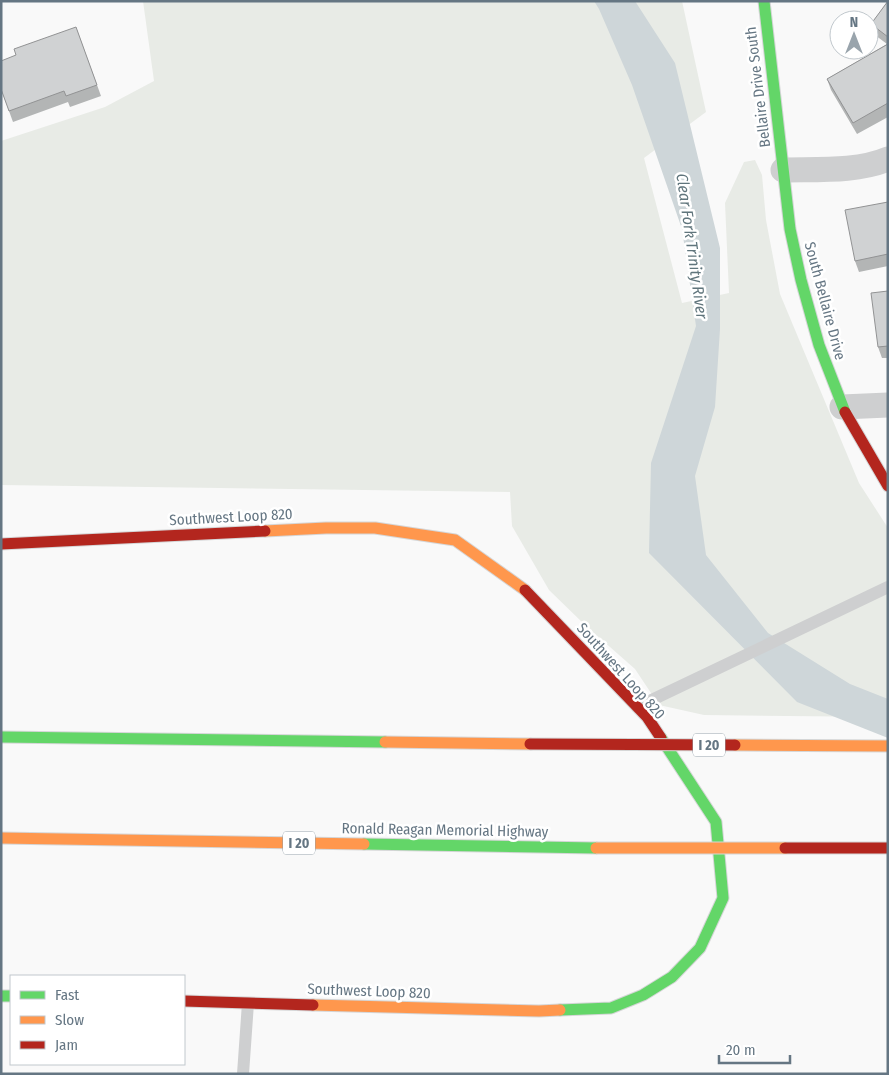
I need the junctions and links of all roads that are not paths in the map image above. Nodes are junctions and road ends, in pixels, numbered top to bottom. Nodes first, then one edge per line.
1 (764, 1) edge
2 (888, 159) edge
3 (783, 170) junction
4 (888, 405) edge
5 (842, 407) junction
6 (888, 486) edge
7 (1, 544) edge
8 (888, 587) edge
9 (637, 707) junction
10 (1, 737) edge
11 (888, 746) edge
12 (1, 838) edge
13 (888, 848) edge
14 (185, 1001) edge
15 (248, 1003) junction
16 (243, 1074) edge

1 - 3 main road, Bellaire Drive South
2 - 3 street
3 - 5 main road, South Bellaire Drive
4 - 5 street
5 - 6 main road, South Bellaire Drive
7 - 9 main road, Southwest Loop 820
8 - 9 lane
9 - 15 main road, Southwest Loop 820
10 - 11 main road, I 20, bridge
12 - 13 main road, Ronald Reagan Memorial Highway / I 20, bridge
14 - 15 main road, Southwest Loop 820
15 - 16 lane

